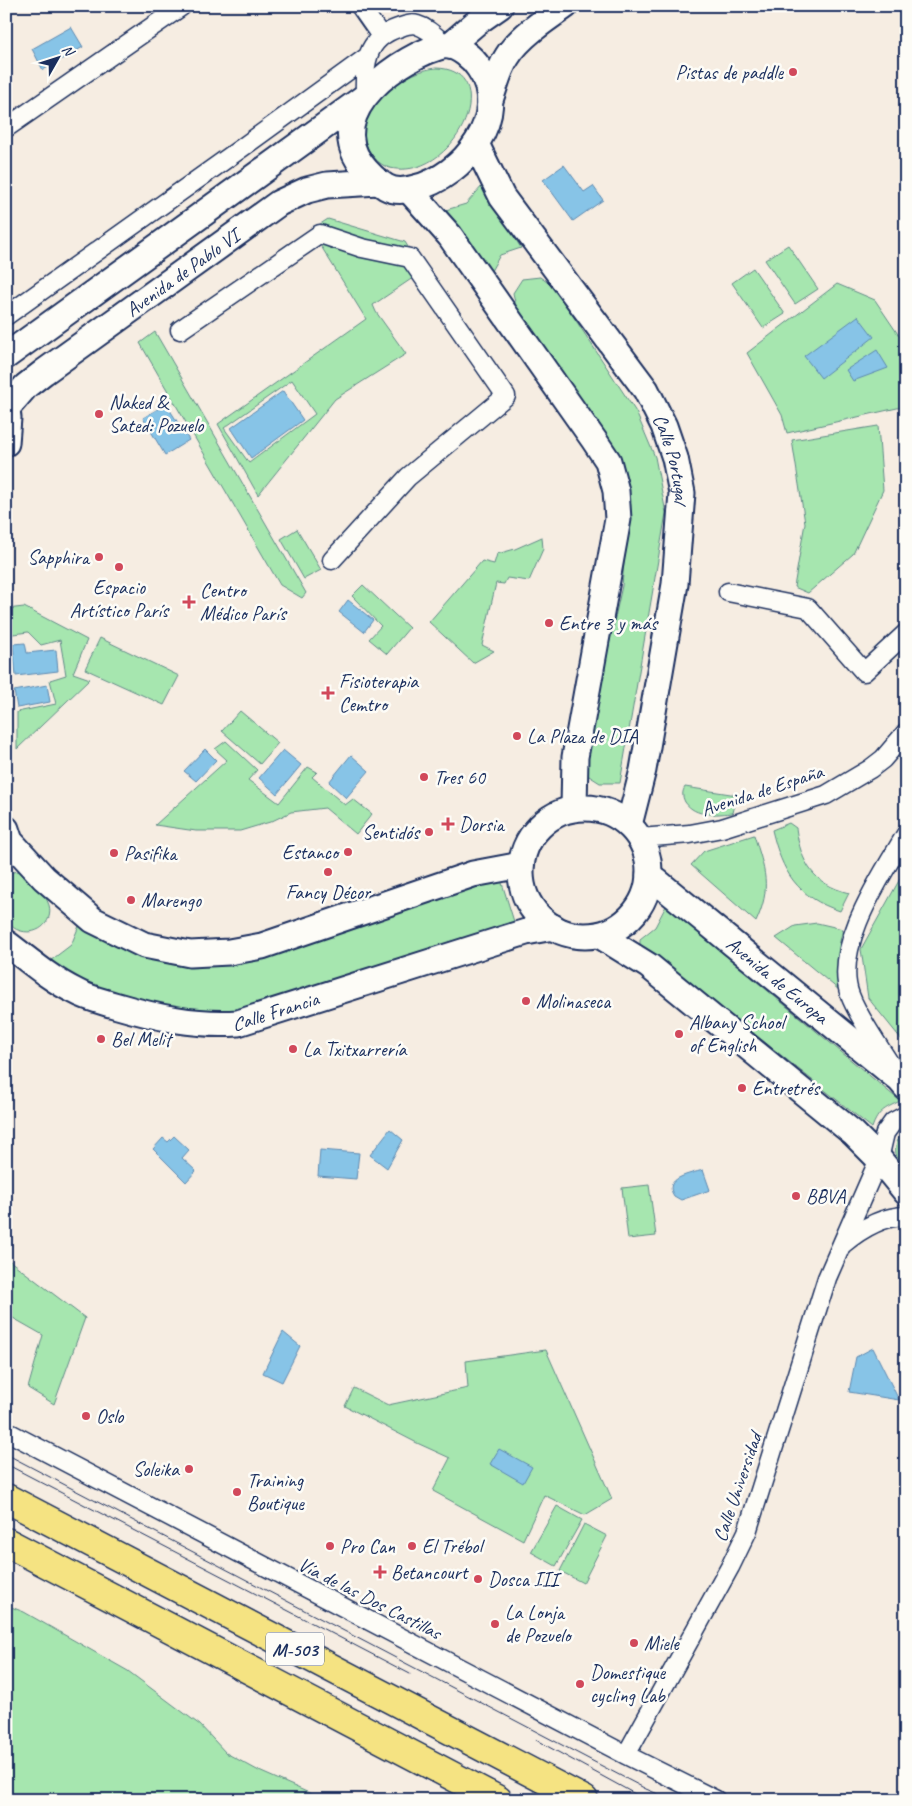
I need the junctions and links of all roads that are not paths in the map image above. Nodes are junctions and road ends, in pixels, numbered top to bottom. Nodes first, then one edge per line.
1 (182, 6) edge
2 (360, 6) edge
3 (500, 6) edge
4 (565, 6) edge
5 (381, 36) junction
6 (447, 46) junction
7 (367, 57) junction
8 (364, 97) junction
9 (490, 97) junction
10 (6, 128) edge
11 (476, 144) junction
12 (378, 182) junction
13 (409, 190) junction
14 (6, 316) edge
15 (180, 330) dead end
16 (6, 356) edge
17 (7, 405) edge
18 (6, 443) edge
19 (332, 560) dead end
20 (728, 592) dead end
21 (906, 633) edge
22 (906, 732) edge
23 (574, 808) junction
24 (6, 829) edge
25 (635, 832) junction
26 (906, 834) edge
27 (521, 865) junction
28 (649, 876) junction
29 (553, 927) junction
30 (599, 934) junction
31 (6, 943) edge
32 (903, 1084) edge
33 (906, 1115) edge
34 (879, 1159) junction
35 (906, 1192) edge
36 (906, 1216) edge
37 (841, 1246) junction
38 (6, 1432) edge
39 (6, 1498) edge
40 (6, 1542) edge
41 (626, 1755) junction
42 (498, 1800) edge
43 (584, 1800) edge
44 (716, 1800) edge

1 - 10 street
2 - 5 street
3 - 6 street
4 - 9 street
5 - 6 street
5 - 7 street
6 - 8 street
6 - 9 street
7 - 8 street
7 - 14 street
8 - 12 street
8 - 16 street, Avenida de Pablo VI
9 - 11 street
11 - 13 street
11 - 25 street, Calle Portugal
12 - 13 street
12 - 17 street, Avenida de Pablo VI
13 - 23 street
15 - 19 street
17 - 18 street, Avenida de Pablo VI
20 - 21 street
22 - 25 street, Avenida de España
23 - 25 street
23 - 27 street
24 - 27 street
25 - 28 street
26 - 32 street
27 - 29 street
28 - 30 street
28 - 32 street, Avenida de Europa
29 - 30 street
29 - 31 street, Calle Francia
30 - 34 street
33 - 34 street, Calle Universidad
34 - 35 street
34 - 37 street, Calle Universidad
36 - 37 street, Calle Universidad
37 - 41 street, Calle Universidad
38 - 41 street, Vía de las Dos Castillas
39 - 43 highway, M-503
40 - 42 highway, M-503
41 - 44 street, Vía de las Dos Castillas

